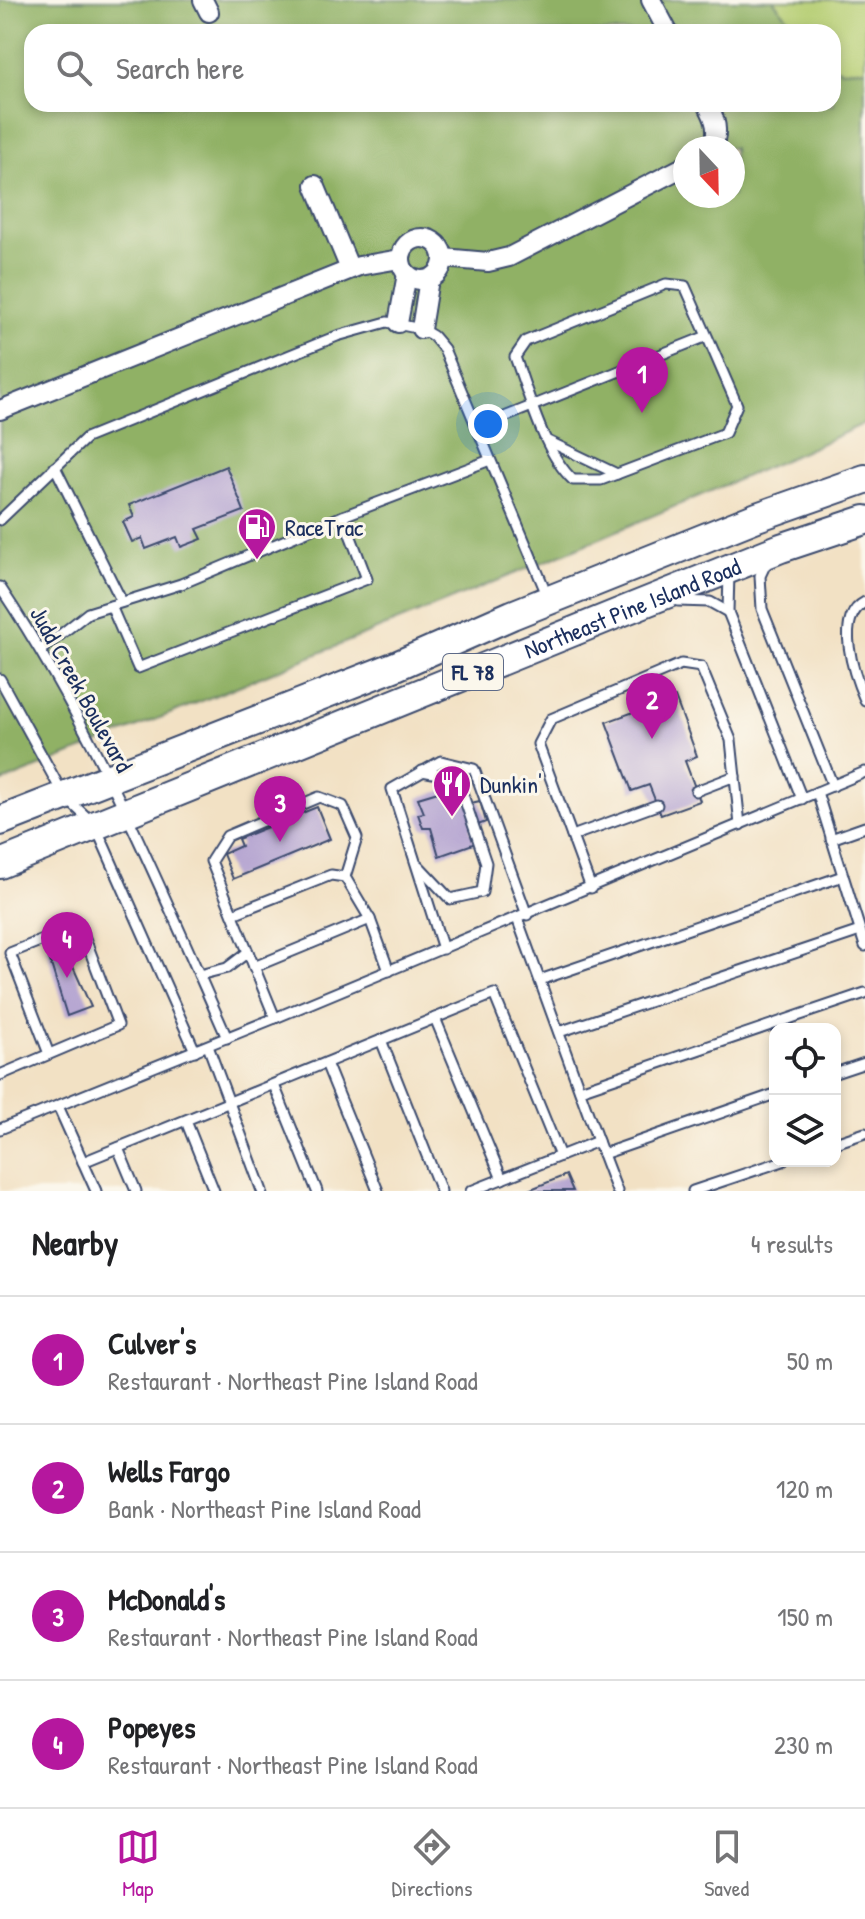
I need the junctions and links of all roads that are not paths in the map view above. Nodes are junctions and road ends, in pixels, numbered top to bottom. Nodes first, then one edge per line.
1 (651, 0) edge
2 (664, 24) edge
3 (711, 112) edge
4 (717, 136) edge
5 (673, 172) edge
6 (315, 185) dead end
7 (443, 258) junction
8 (404, 266) junction
9 (350, 269) junction
10 (429, 279) junction
11 (398, 323) junction
12 (421, 329) junction
13 (707, 336) junction
14 (534, 405) junction
15 (0, 410) edge
16 (477, 428) junction
17 (548, 441) junction
18 (490, 460) junction
19 (55, 467) junction
20 (617, 474) junction
21 (865, 479) edge
22 (865, 489) edge
23 (343, 516) junction
24 (0, 520) edge
25 (865, 520) edge
26 (773, 551) junction
27 (729, 569) junction
28 (0, 587) edge
29 (549, 600) junction
30 (122, 602) junction
31 (865, 602) edge
32 (111, 606) junction
33 (631, 608) junction
34 (728, 612) junction
35 (41, 650) junction
36 (0, 679) edge
37 (865, 700) edge
38 (422, 771) junction
39 (865, 772) edge
40 (735, 776) junction
41 (109, 778) junction
42 (833, 786) junction
43 (696, 791) dead end
44 (817, 792) junction
45 (64, 796) junction
46 (802, 799) junction
47 (657, 805) dead end
48 (127, 812) junction
49 (0, 821) edge
50 (95, 825) junction
51 (740, 825) junction
52 (865, 827) edge
53 (572, 836) junction
54 (831, 839) junction
55 (416, 863) junction
56 (0, 864) edge
57 (843, 876) junction
58 (345, 877) junction
59 (591, 888) junction
60 (233, 914) junction
61 (522, 916) junction
62 (370, 919) junction
63 (860, 931) junction
64 (865, 946) edge
65 (443, 949) junction
66 (248, 952) junction
67 (254, 967) junction
68 (389, 971) junction
69 (199, 975) junction
70 (540, 980) junction
71 (865, 993) edge
72 (275, 1018) junction
73 (435, 1018) junction
74 (559, 1032) junction
75 (227, 1038) junction
76 (381, 1040) junction
77 (208, 1046) junction
78 (195, 1051) junction
79 (49, 1054) junction
80 (326, 1063) junction
81 (865, 1063) edge
82 (841, 1071) edge
83 (0, 1075) edge
84 (274, 1085) junction
85 (580, 1090) junction
86 (772, 1095) edge
87 (229, 1103) junction
88 (58, 1106) junction
89 (186, 1121) junction
90 (0, 1129) edge
91 (865, 1133) edge
92 (598, 1141) junction
93 (841, 1141) edge
94 (118, 1148) junction
95 (603, 1154) junction
96 (560, 1156) junction
97 (83, 1162) junction
98 (769, 1166) edge
99 (502, 1179) junction
100 (96, 1191) edge
101 (136, 1191) edge
102 (214, 1191) edge
103 (262, 1191) edge
104 (317, 1191) edge
105 (378, 1191) edge
106 (441, 1191) edge
107 (471, 1191) edge
108 (617, 1191) edge
109 (693, 1191) edge

1 - 2 street
3 - 4 street
5 - 7 street
6 - 9 street
7 - 8 street
7 - 10 street
8 - 9 street
8 - 10 street
8 - 11 street
9 - 15 street
10 - 12 street
11 - 12 lane
11 - 19 lane
12 - 16 lane
13 - 14 lane
13 - 14 lane
13 - 20 lane
14 - 16 lane
14 - 17 lane
16 - 18 lane
17 - 20 lane
17 - 20 lane
18 - 23 lane
18 - 29 lane
19 - 24 lane
19 - 30 lane
21 - 29 main road, Northeast Pine Island Road / FL 78
22 - 27 main road
23 - 30 lane
23 - 32 lane
25 - 26 main road, Northeast Pine Island Road / FL 78
26 - 27 main road, Northeast Pine Island Road / FL 78
26 - 42 lane
27 - 33 main road, Northeast Pine Island Road / FL 78
27 - 34 lane
28 - 35 lane, Judd Creek Boulevard
29 - 41 main road, Northeast Pine Island Road / FL 78
30 - 32 lane
31 - 37 lane
32 - 35 lane
33 - 34 lane
33 - 48 main road, Northeast Pine Island Road / FL 78
34 - 46 lane
35 - 41 lane, Judd Creek Boulevard
36 - 45 lane
38 - 55 lane
38 - 55 lane
38 - 61 lane
39 - 42 lane
40 - 43 lane
40 - 51 lane
40 - 53 lane
41 - 45 main road, Northeast Pine Island Road / FL 78
41 - 48 lane, Judd Creek Boulevard
42 - 44 lane
44 - 46 lane
44 - 54 lane
45 - 49 main road, Northeast Pine Island Road / FL 78
45 - 50 lane
46 - 51 lane
47 - 53 lane
48 - 50 main road, Northeast Pine Island Road / FL 78
48 - 69 lane, Judd Creek Boulevard
50 - 56 main road, Northeast Pine Island Road / FL 78
50 - 78 lane
51 - 59 lane
52 - 54 lane
53 - 59 lane
54 - 57 lane
55 - 65 lane
57 - 63 lane
57 - 70 lane
58 - 60 lane
58 - 60 lane
58 - 62 lane
59 - 61 lane
60 - 66 lane
61 - 65 lane
61 - 70 lane
62 - 67 lane
62 - 68 lane
63 - 64 lane
63 - 74 lane
65 - 68 lane
66 - 67 lane
66 - 69 lane
67 - 72 lane
68 - 72 lane
69 - 75 lane, Judd Creek Boulevard
70 - 74 lane
71 - 85 lane
72 - 75 lane
73 - 76 lane
73 - 96 lane
73 - 99 lane
74 - 85 lane
75 - 77 lane
76 - 80 lane
76 - 106 lane
77 - 78 lane
77 - 87 lane
78 - 88 lane
79 - 79 lane
79 - 83 lane
80 - 84 lane
80 - 105 lane
81 - 82 lane
84 - 87 lane
84 - 104 lane
85 - 92 lane
86 - 95 lane
87 - 89 lane
87 - 103 lane
88 - 90 lane
88 - 97 lane
89 - 94 lane
89 - 102 lane
91 - 93 lane
92 - 95 lane
92 - 96 lane
94 - 97 lane
94 - 101 lane
95 - 108 lane
96 - 99 lane
97 - 100 lane
98 - 109 lane
99 - 107 lane

